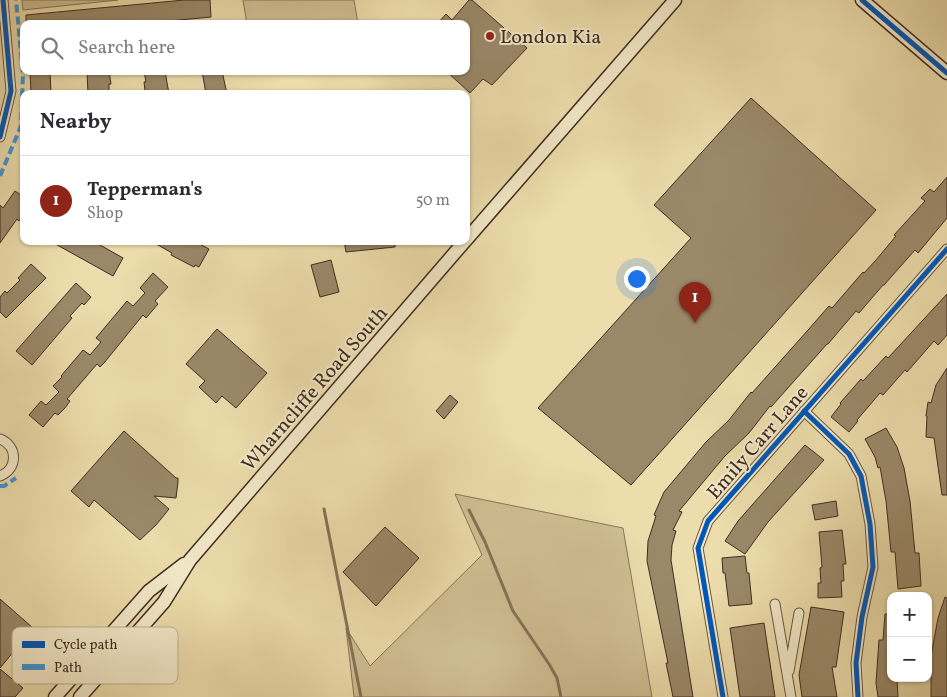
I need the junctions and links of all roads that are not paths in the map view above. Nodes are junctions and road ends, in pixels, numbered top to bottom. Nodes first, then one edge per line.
1 (3, 0) edge
2 (675, 0) edge
3 (862, 0) edge
4 (947, 73) edge
5 (0, 137) edge
6 (470, 236) edge
7 (463, 245) edge
8 (947, 248) edge
9 (804, 411) junction
10 (0, 439) edge
11 (0, 476) edge
12 (190, 560) junction
13 (775, 604) dead end
14 (799, 613) dead end
15 (116, 627) edge
16 (142, 627) edge
17 (788, 678) junction
18 (66, 684) edge
19 (91, 684) edge
20 (55, 697) edge
21 (80, 697) edge
22 (723, 697) edge
23 (791, 697) edge
24 (858, 697) edge

1 - 5 street
2 - 6 main road, Wharncliffe Road South
3 - 4 main road
7 - 12 main road, Wharncliffe Road South
8 - 9 street, Emily Carr Lane
9 - 22 street, Emily Carr Lane
9 - 24 street
10 - 11 street
12 - 15 main road, Wharncliffe Road South
12 - 16 main road, Wharncliffe Road South
13 - 17 street
14 - 17 street
17 - 23 street
18 - 20 main road, Wharncliffe Road South
19 - 21 main road, Wharncliffe Road South

